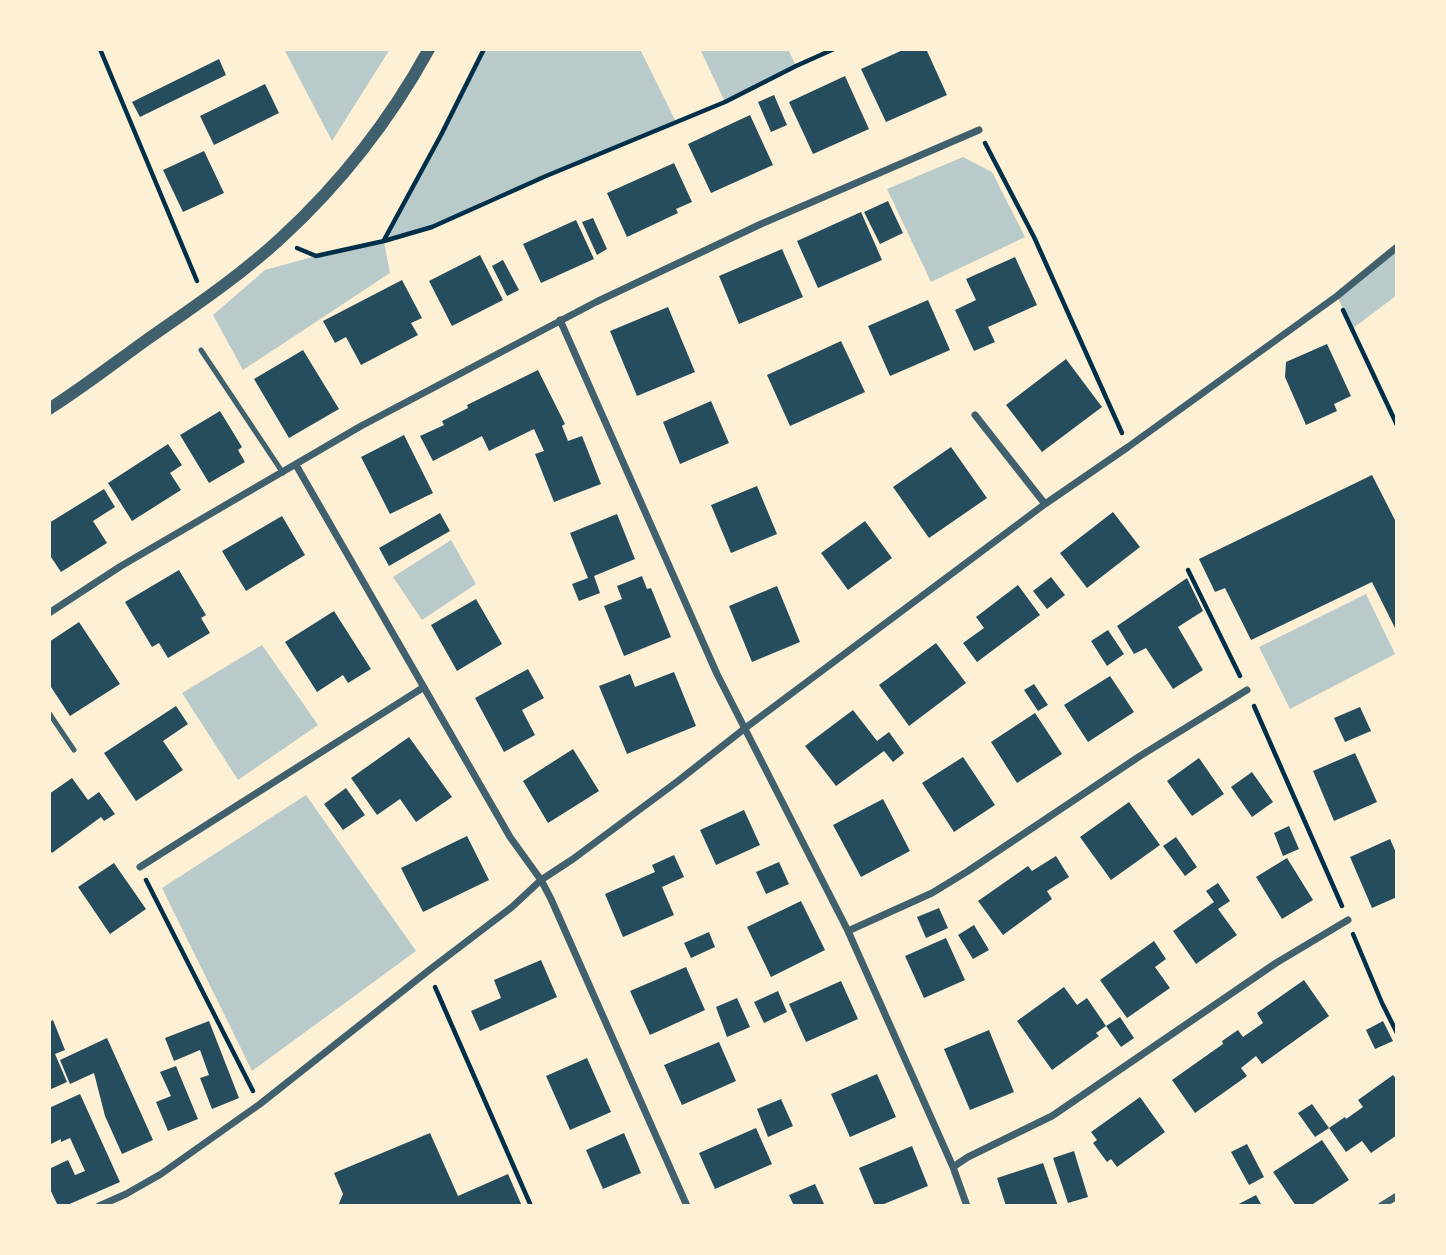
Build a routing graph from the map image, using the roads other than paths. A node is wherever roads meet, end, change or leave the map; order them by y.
1 (429, 49) edge
2 (979, 130) road end
3 (1397, 247) edge
4 (560, 320) junction
5 (201, 350) dead end
6 (49, 409) edge
7 (975, 415) dead end
8 (296, 465) junction
9 (283, 473) junction
10 (1045, 505) junction
11 (49, 613) edge
12 (424, 687) junction
13 (1247, 690) road end
14 (49, 713) edge
15 (744, 729) junction
16 (74, 750) dead end
17 (140, 867) road end
18 (541, 880) junction
19 (1348, 920) road end
20 (848, 931) junction
21 (953, 1167) junction
22 (1397, 1196) edge
23 (99, 1206) edge
24 (687, 1206) edge
25 (967, 1206) edge
26 (1381, 1206) edge

1 - 6 street
2 - 4 street
3 - 10 street
4 - 8 street
4 - 15 street
5 - 9 lane
7 - 10 street
8 - 9 street
8 - 12 street
9 - 11 street
10 - 15 street
12 - 17 street
12 - 18 street
13 - 20 street
14 - 16 lane
15 - 18 street
15 - 20 street
18 - 23 street
18 - 24 street
19 - 21 street
20 - 21 street
21 - 25 street
22 - 26 street

